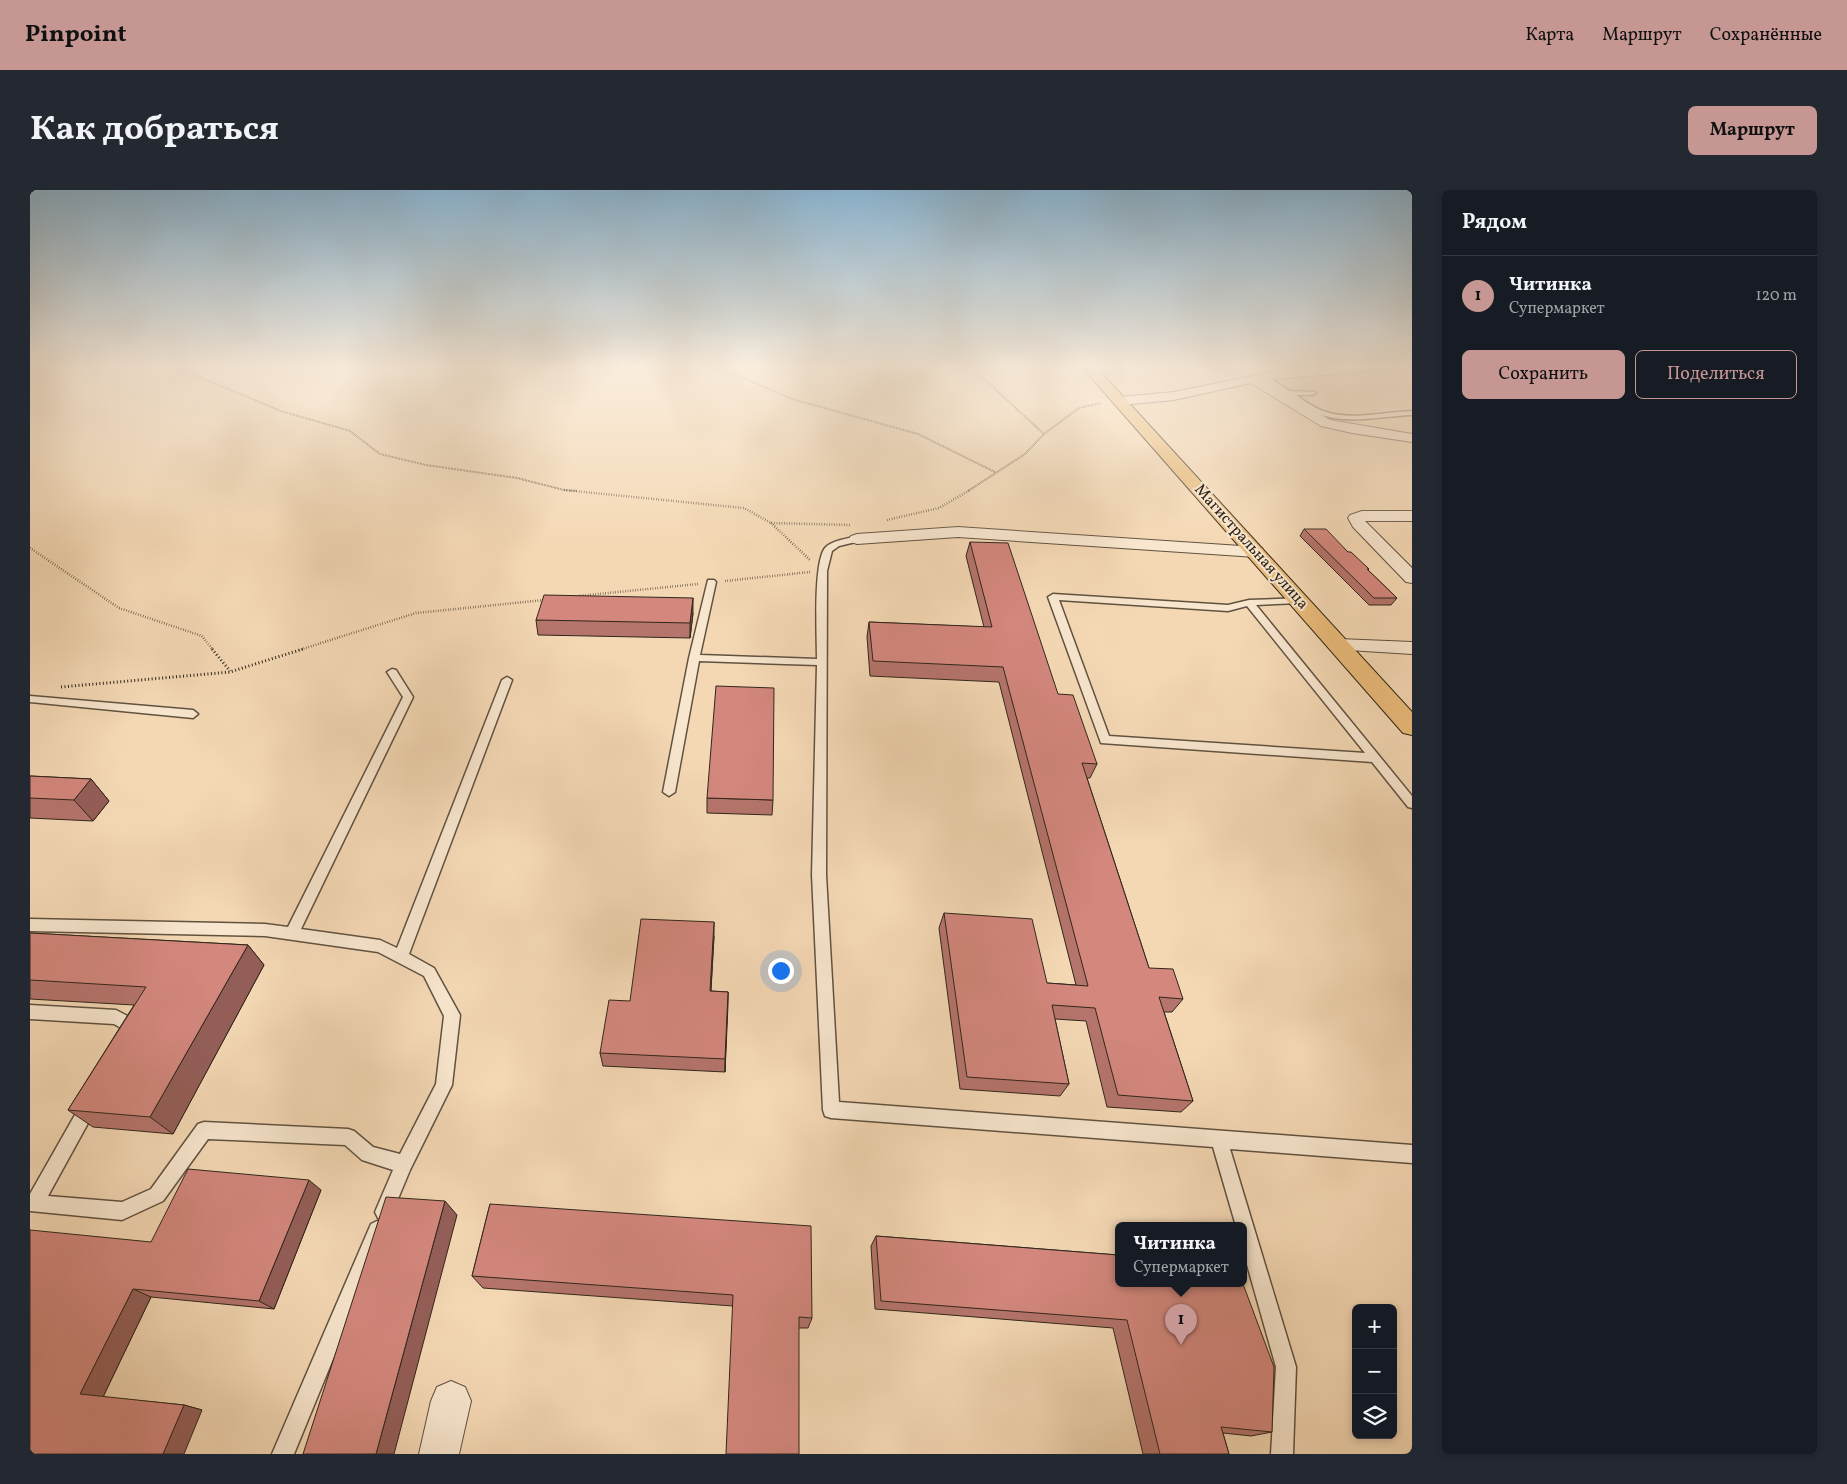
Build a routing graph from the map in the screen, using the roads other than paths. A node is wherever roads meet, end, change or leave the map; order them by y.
1 (1143, 426) edge
2 (1339, 426) edge
3 (1412, 438) edge
4 (1412, 516) edge
5 (858, 532) joint
6 (1256, 552) junction
7 (1412, 578) edge
8 (711, 582) road end
9 (1299, 600) junction
10 (1249, 603) junction
11 (1339, 644) junction
12 (1412, 648) edge
13 (694, 658) junction
14 (821, 662) junction
15 (392, 672) dead end
16 (507, 680) dead end
17 (30, 699) edge
18 (1404, 709) edge
19 (193, 714) dead end
20 (1412, 727) edge
21 (1375, 758) junction
22 (669, 792) dead end
23 (1412, 804) edge
24 (30, 925) edge
25 (292, 933) junction
26 (401, 956) junction
27 (30, 1012) edge
28 (122, 1049) edge
29 (98, 1092) edge
30 (1219, 1139) junction
31 (1412, 1154) edge
32 (404, 1164) junction
33 (32, 1204) edge
34 (1243, 1222) edge
35 (1247, 1234) edge
36 (451, 1400) dead end
37 (283, 1454) edge
38 (439, 1454) edge
39 (1282, 1454) edge

1 - 6 main road, Магистральная улица
2 - 3 street
4 - 7 street
5 - 6 street
5 - 14 lane
6 - 9 main road, Магистральная улица
8 - 13 lane
9 - 10 lane
9 - 11 main road, Магистральная улица
10 - 21 lane
10 - 21 lane
11 - 12 street
11 - 18 main road, Магистральная улица
13 - 14 lane
13 - 22 lane
14 - 30 lane
15 - 25 lane
16 - 26 lane
17 - 19 lane
18 - 20 main road, Магистральная улица
21 - 23 lane
24 - 25 lane
25 - 26 lane
26 - 32 lane
27 - 28 lane
29 - 33 lane
30 - 31 lane
30 - 34 lane
32 - 33 lane
32 - 37 lane
35 - 39 lane
36 - 38 street

